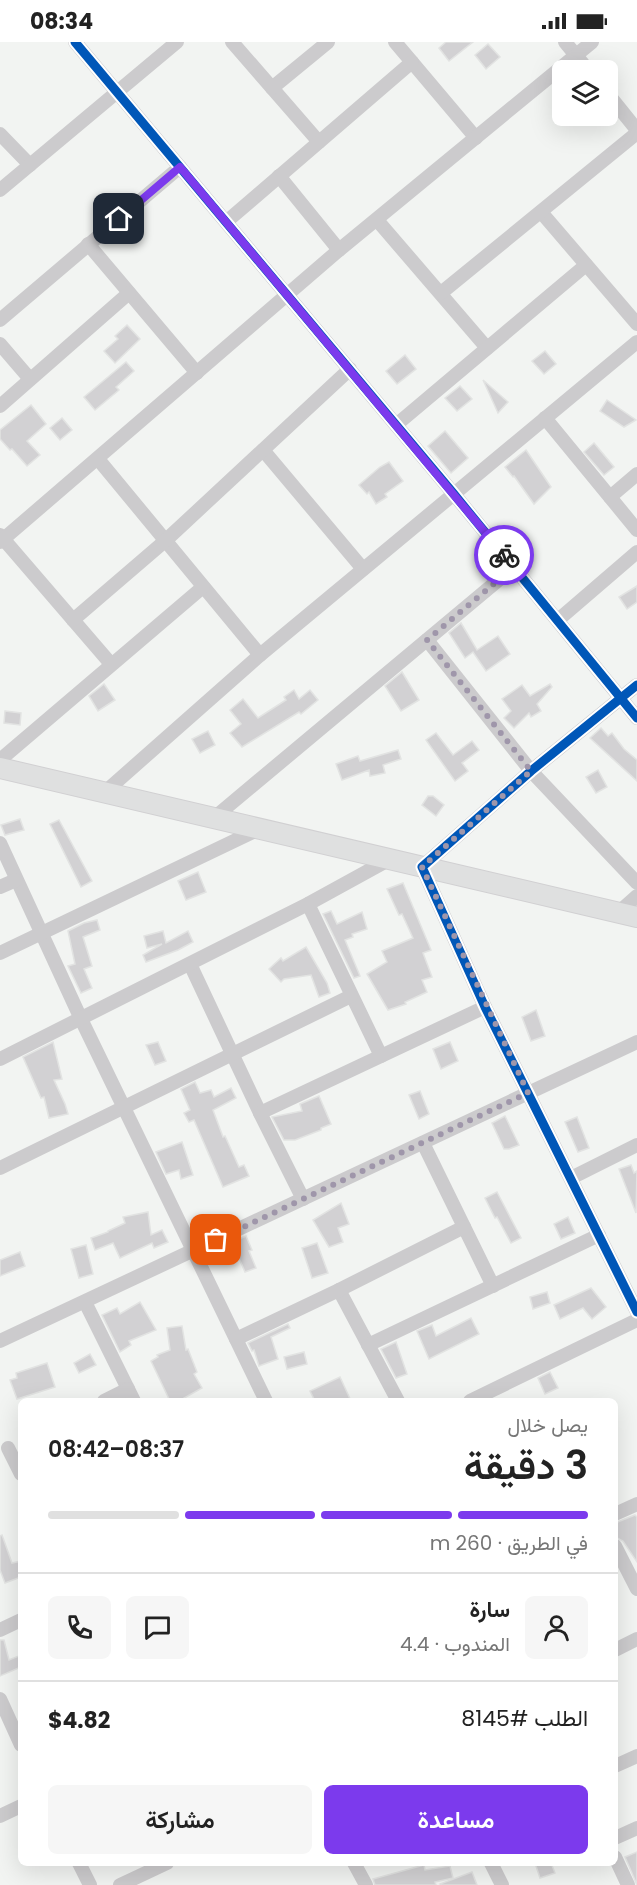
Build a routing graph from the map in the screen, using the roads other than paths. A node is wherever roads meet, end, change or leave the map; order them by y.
1 (75, 42) edge
2 (177, 42) edge
3 (232, 42) edge
4 (328, 42) edge
5 (395, 42) edge
6 (565, 42) edge
7 (592, 42) edge
8 (576, 55) junction
9 (580, 60) edge
10 (412, 62) junction
11 (272, 88) junction
12 (117, 92) junction
13 (618, 107) edge
14 (637, 131) edge
15 (0, 134) edge
16 (476, 138) junction
17 (319, 142) junction
18 (30, 165) junction
19 (180, 167) junction
20 (279, 176) junction
21 (0, 190) edge
22 (541, 212) junction
23 (377, 220) junction
24 (226, 222) junction
25 (88, 244) junction
26 (339, 250) junction
27 (586, 266) junction
28 (129, 293) junction
29 (441, 293) junction
30 (287, 295) junction
31 (0, 320) edge
32 (637, 324) edge
33 (637, 342) edge
34 (0, 344) edge
35 (487, 348) junction
36 (350, 369) junction
37 (197, 373) junction
38 (30, 379) junction
39 (0, 406) edge
40 (544, 418) junction
41 (396, 425) junction
42 (263, 450) junction
43 (98, 459) junction
44 (637, 474) edge
45 (453, 493) junction
46 (610, 497) junction
47 (637, 530) edge
48 (1, 539) edge
49 (165, 541) junction
50 (637, 552) edge
51 (514, 567) junction
52 (363, 569) junction
53 (203, 587) junction
54 (73, 620) junction
55 (558, 620) junction
56 (427, 640) junction
57 (260, 655) junction
58 (111, 664) junction
59 (637, 685) edge
60 (621, 699) junction
61 (637, 718) edge
62 (0, 760) edge
63 (0, 768) edge
64 (531, 771) junction
65 (105, 792) junction
66 (214, 817) junction
67 (262, 828) junction
68 (0, 843) edge
69 (390, 859) junction
70 (422, 867) junction
71 (16, 880) junction
72 (637, 883) edge
73 (0, 887) edge
74 (637, 896) edge
75 (308, 904) junction
76 (628, 914) edge
77 (41, 934) junction
78 (0, 953) edge
79 (190, 964) junction
80 (351, 996) junction
81 (486, 1007) junction
82 (81, 1019) junction
83 (637, 1042) edge
84 (232, 1053) junction
85 (381, 1056) junction
86 (0, 1059) edge
87 (528, 1093) junction
88 (124, 1107) junction
89 (260, 1113) junction
90 (423, 1143) junction
91 (637, 1145) edge
92 (0, 1168) edge
93 (571, 1178) junction
94 (303, 1199) junction
95 (464, 1227) junction
96 (599, 1236) junction
97 (195, 1251) junction
98 (494, 1286) junction
99 (339, 1290) junction
100 (85, 1302) junction
101 (637, 1312) edge
102 (637, 1320) edge
103 (236, 1339) junction
104 (0, 1341) edge
105 (368, 1345) junction
106 (131, 1395) edge
107 (262, 1398) edge
108 (396, 1398) edge
109 (476, 1398) edge
110 (10, 1447) edge
111 (18, 1467) edge
112 (637, 1504) edge
113 (618, 1513) edge
114 (618, 1552) edge
115 (637, 1589) edge
116 (18, 1621) edge
117 (0, 1630) edge
118 (637, 1639) edge
119 (618, 1648) edge
120 (0, 1699) edge
121 (18, 1729) edge
122 (637, 1756) edge
123 (618, 1765) edge
124 (18, 1807) edge
125 (0, 1816) edge
126 (637, 1828) edge
127 (618, 1837) edge
128 (618, 1863) edge
129 (80, 1866) edge
130 (161, 1866) edge
131 (356, 1866) edge
132 (492, 1866) edge
133 (90, 1885) edge
134 (120, 1885) edge
135 (366, 1885) edge
136 (502, 1885) edge
137 (628, 1885) edge

1 - 12 street
2 - 12 street
3 - 11 street
4 - 11 street
5 - 10 street
6 - 8 street
7 - 8 street
8 - 9 street
8 - 16 street
10 - 16 street
10 - 17 street
11 - 17 street
12 - 18 street
12 - 19 street
13 - 14 street
14 - 22 street
15 - 18 street
16 - 23 street
17 - 20 street
18 - 21 street
19 - 24 street
19 - 25 street
20 - 24 street
20 - 26 street
22 - 27 street
22 - 29 street
23 - 26 street
23 - 29 street
24 - 30 street
25 - 28 street
25 - 31 street
26 - 30 street
27 - 32 street
27 - 35 street
28 - 37 street
28 - 38 street
29 - 35 street
30 - 36 street
30 - 37 street
33 - 40 street
34 - 38 street
35 - 41 street
36 - 41 street
36 - 42 street
37 - 43 street
38 - 39 street
40 - 45 street
40 - 46 street
41 - 45 street
42 - 49 street
42 - 52 street
43 - 48 street
43 - 49 street
44 - 46 street
45 - 51 street
45 - 52 street
46 - 47 street
48 - 54 street
49 - 53 street
49 - 54 street
50 - 55 street
51 - 55 street
51 - 56 street
52 - 57 street
53 - 57 street
53 - 58 street
54 - 58 street
55 - 60 street
56 - 64 street
56 - 66 street
57 - 65 street
58 - 62 street
59 - 60 street
60 - 61 street
60 - 64 street
63 - 65 street
64 - 70 street
64 - 72 street
65 - 66 street
66 - 67 street
67 - 69 street
67 - 77 street
68 - 71 street
69 - 70 street
69 - 75 street
70 - 76 street
70 - 81 street
71 - 73 street
71 - 77 street
74 - 76 street
75 - 79 street
75 - 80 street
77 - 78 street
77 - 82 street
79 - 82 street
79 - 84 street
80 - 84 street
80 - 85 street
81 - 85 street
81 - 87 street
82 - 86 street
82 - 88 street
83 - 87 street
84 - 88 street
84 - 89 street
85 - 89 street
87 - 90 street
87 - 93 street
88 - 92 street
88 - 97 street
89 - 94 street
90 - 94 street
90 - 95 street
91 - 93 street
93 - 96 street
94 - 97 street
95 - 98 street
95 - 99 street
96 - 98 street
96 - 101 street
97 - 100 street
97 - 103 street
98 - 105 street
99 - 103 street
99 - 105 street
100 - 104 street
100 - 106 street
102 - 109 street
103 - 107 street
105 - 108 street
110 - 111 street
112 - 113 street
114 - 115 street
116 - 117 street
118 - 119 street
120 - 121 street
122 - 123 street
124 - 125 street
126 - 127 street
128 - 137 street
129 - 133 street
130 - 134 street
131 - 135 street
132 - 136 street

